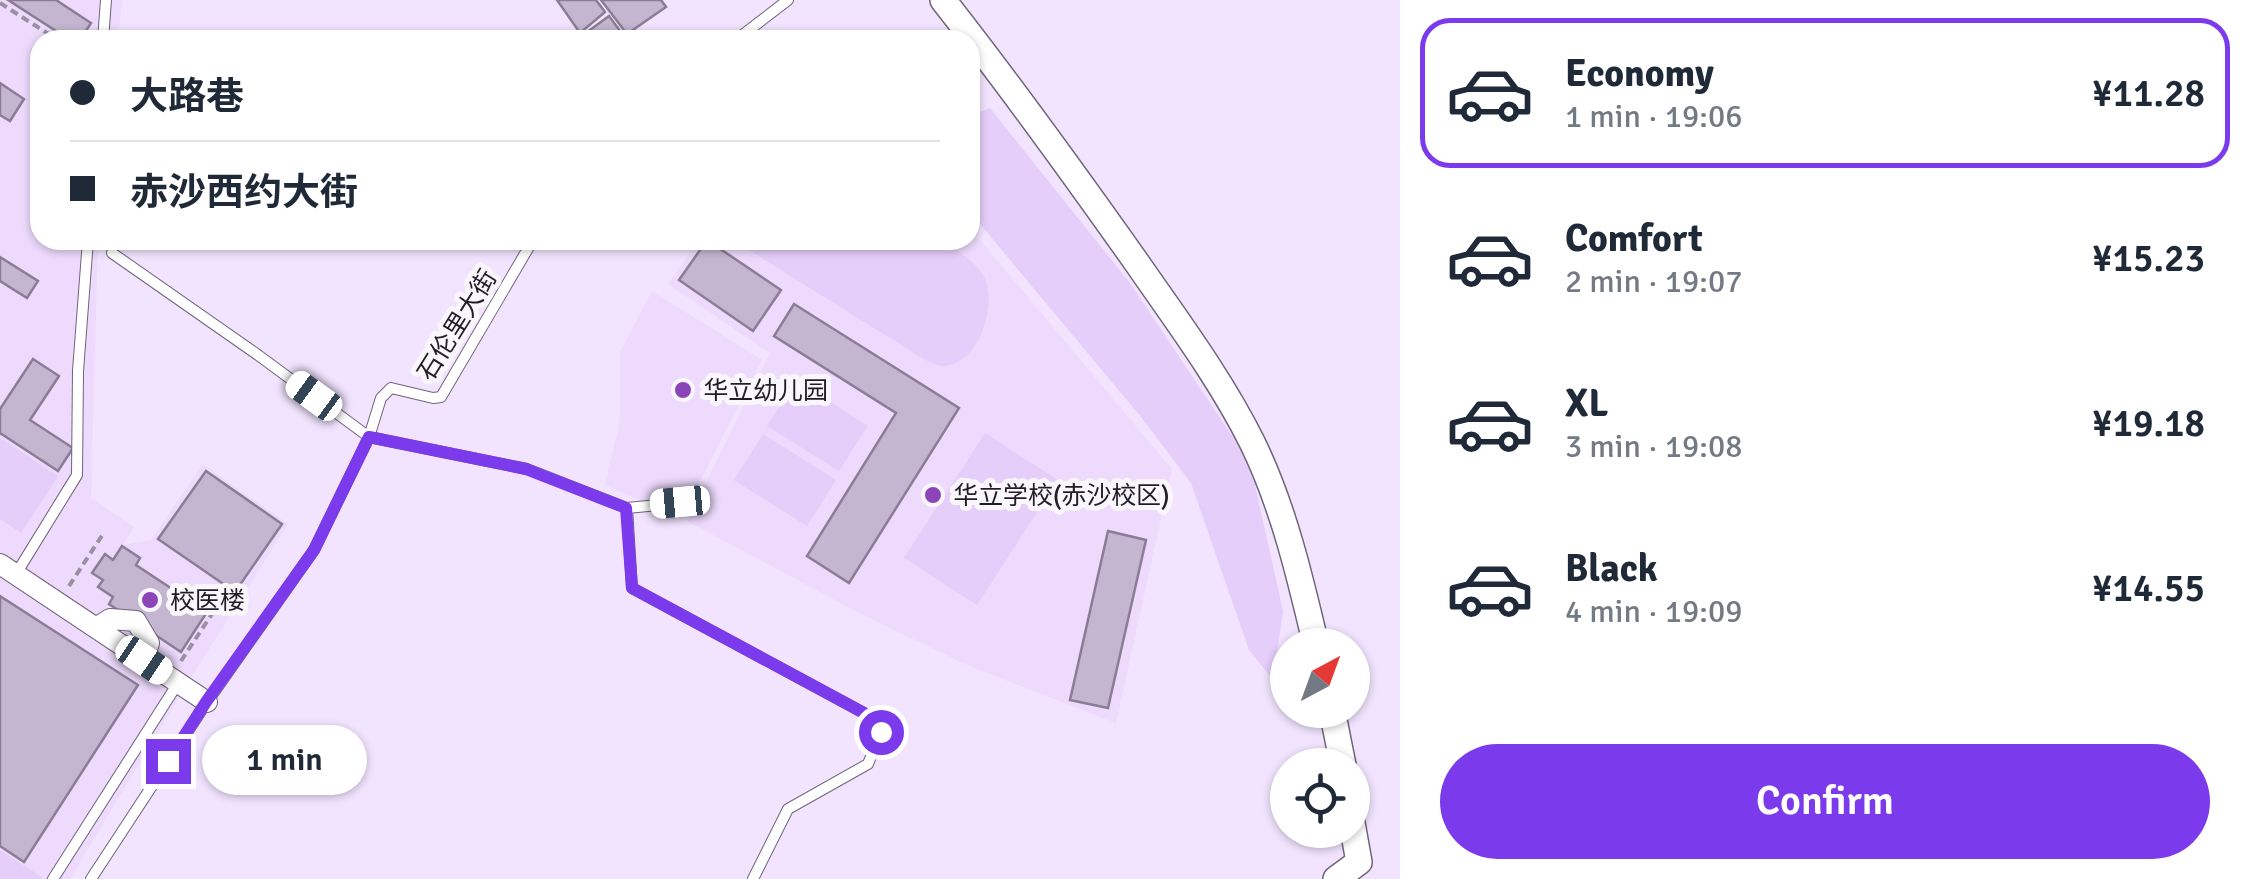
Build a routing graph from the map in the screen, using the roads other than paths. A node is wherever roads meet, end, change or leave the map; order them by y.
1 (106, 0) edge
2 (788, 0) edge
3 (943, 0) edge
4 (104, 30) edge
5 (749, 30) edge
6 (966, 30) edge
7 (980, 49) edge
8 (87, 250) edge
9 (526, 250) edge
10 (112, 253) dead end
11 (369, 437) junction
12 (680, 502) dead end
13 (626, 508) junction
14 (8, 569) edge
15 (1312, 628) edge
16 (174, 680) junction
17 (206, 702) junction
18 (1356, 848) edge
19 (53, 879) edge
20 (91, 879) edge
21 (753, 879) edge
22 (1336, 879) edge

1 - 4 lane
2 - 5 lane
3 - 6 street
7 - 15 street
8 - 14 lane
9 - 11 lane, 石伦里大街
10 - 11 lane
11 - 13 lane
11 - 17 lane
12 - 13 lane
13 - 21 lane
14 - 16 street
16 - 17 street
16 - 19 lane
17 - 20 lane
18 - 22 street

